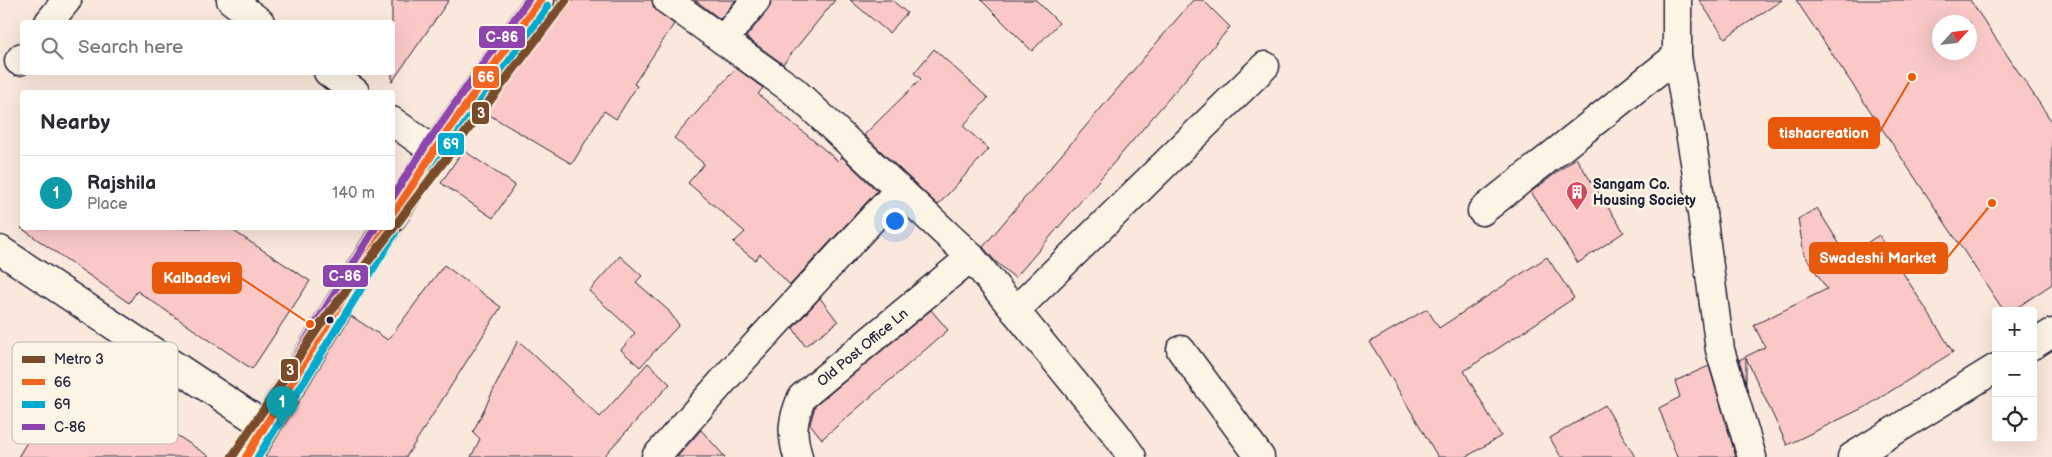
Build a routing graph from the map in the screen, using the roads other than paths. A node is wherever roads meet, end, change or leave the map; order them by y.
1 (67, 0) edge
2 (231, 0) edge
3 (540, 0) edge
4 (667, 0) edge
5 (756, 0) edge
6 (1677, 0) edge
7 (51, 20) edge
8 (257, 20) edge
9 (723, 40) junction
10 (1677, 56) junction
11 (1265, 66) dead end
12 (332, 75) edge
13 (352, 90) edge
14 (395, 122) edge
15 (434, 151) junction
16 (899, 190) junction
17 (1482, 211) dead end
18 (395, 213) edge
19 (385, 230) edge
20 (0, 250) edge
21 (971, 258) junction
22 (1015, 311) junction
23 (2052, 333) edge
24 (139, 342) edge
25 (2037, 342) edge
26 (1181, 350) dead end
27 (178, 368) edge
28 (1992, 370) edge
29 (264, 425) junction
30 (246, 457) edge
31 (656, 457) edge
32 (798, 457) edge
33 (1132, 457) edge
34 (1260, 457) edge
35 (1752, 457) edge
36 (1852, 457) edge

1 - 7 street
2 - 8 street
3 - 15 street
4 - 9 street
5 - 9 street
6 - 10 street
9 - 16 street
10 - 17 street
10 - 35 street
11 - 22 street
12 - 13 street
14 - 15 street
15 - 18 street
16 - 21 street
16 - 31 street
19 - 29 street
20 - 24 street
21 - 22 street
21 - 32 street, Old Post Office Ln
22 - 33 street
23 - 25 street
26 - 34 street
27 - 29 street
28 - 36 street
29 - 30 street

